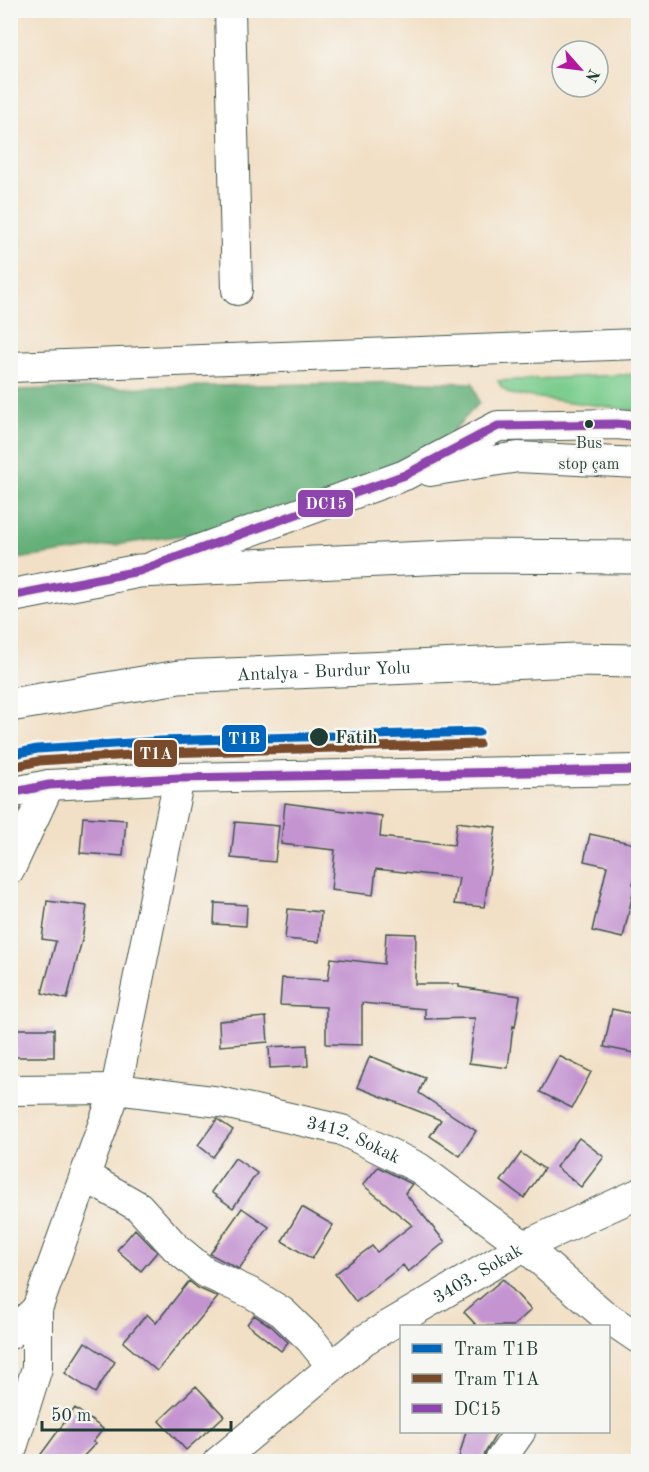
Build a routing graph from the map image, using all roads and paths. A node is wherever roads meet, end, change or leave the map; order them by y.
1 (230, 10) edge
2 (237, 290) dead end
3 (639, 344) edge
4 (10, 367) edge
5 (639, 426) edge
6 (639, 463) edge
7 (405, 475) junction
8 (639, 556) edge
9 (140, 571) junction
10 (10, 596) edge
11 (639, 661) edge
12 (10, 705) edge
13 (639, 770) edge
14 (178, 778) junction
15 (49, 785) junction
16 (10, 794) edge
17 (10, 869) edge
18 (116, 1089) junction
19 (10, 1090) edge
20 (85, 1176) junction
21 (639, 1194) edge
22 (524, 1246) junction
23 (37, 1309) junction
24 (600, 1321) edge
25 (610, 1325) edge
26 (10, 1334) edge
27 (639, 1338) edge
28 (332, 1366) junction
29 (519, 1433) edge
30 (10, 1454) edge
31 (218, 1461) edge
32 (499, 1461) edge

1 - 2 street
3 - 4 street
5 - 7 street
6 - 7 street
7 - 9 street
8 - 9 highway
9 - 10 highway
11 - 12 highway, Antalya - Burdur Yolu
13 - 14 street
14 - 15 street
14 - 18 street
15 - 16 street
15 - 17 street
18 - 19 street, 3412. Sokak
18 - 20 street
18 - 22 street, 3412. Sokak
20 - 23 street
20 - 28 street
21 - 22 street, 3403. Sokak
22 - 24 street, 3412. Sokak
22 - 28 street, 3403. Sokak
23 - 26 street
23 - 30 street
25 - 27 street, 3412. Sokak
28 - 31 street, 3403. Sokak
29 - 32 street

